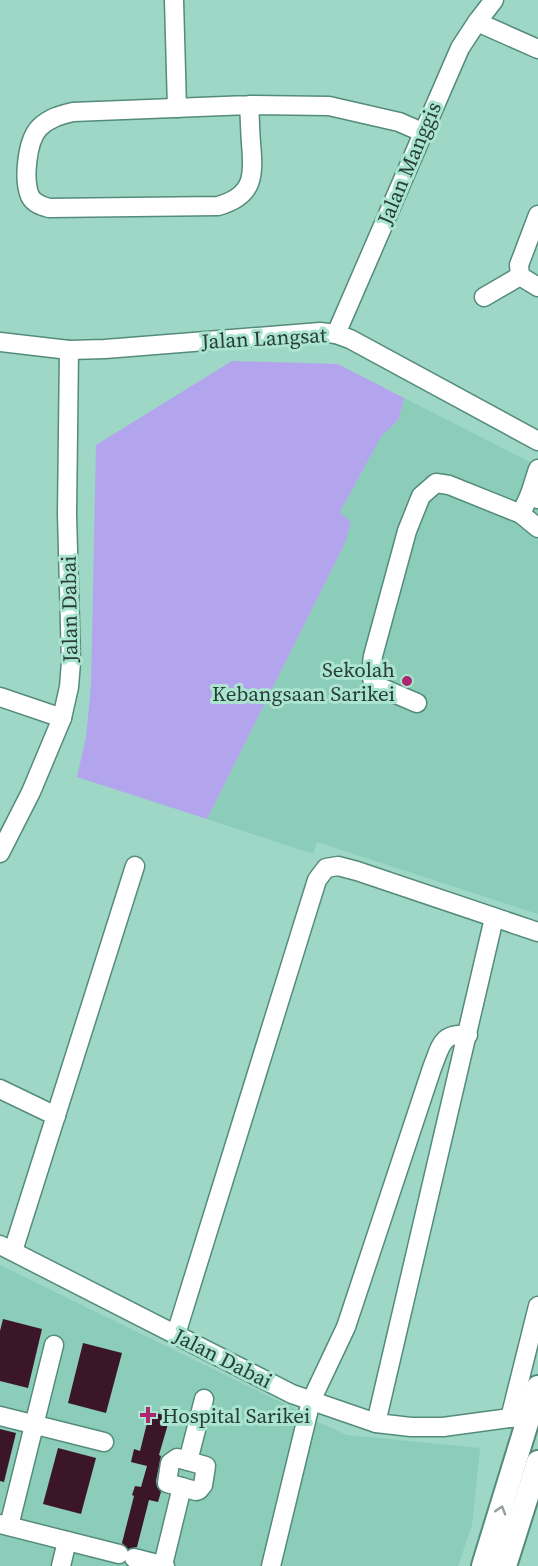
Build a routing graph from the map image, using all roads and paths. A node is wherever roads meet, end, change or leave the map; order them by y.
1 (174, 0) edge
2 (494, 0) edge
3 (477, 22) junction
4 (538, 49) edge
5 (249, 105) junction
6 (177, 108) junction
7 (423, 132) junction
8 (538, 215) edge
9 (520, 276) junction
10 (538, 287) edge
11 (484, 297) dead end
12 (336, 334) junction
13 (0, 342) edge
14 (69, 350) junction
15 (538, 441) edge
16 (538, 469) edge
17 (534, 497) edge
18 (521, 514) junction
19 (538, 528) edge
20 (0, 697) edge
21 (417, 703) dead end
22 (62, 718) junction
23 (2, 846) edge
24 (135, 866) dead end
25 (494, 918) junction
26 (538, 932) edge
27 (468, 1035) junction
28 (0, 1089) edge
29 (56, 1116) junction
30 (7, 1248) edge
31 (538, 1306) edge
32 (176, 1334) junction
33 (54, 1345) dead end
34 (538, 1387) edge
35 (204, 1399) dead end
36 (311, 1401) junction
37 (0, 1416) edge
38 (520, 1417) junction
39 (376, 1423) junction
40 (34, 1425) junction
41 (104, 1442) dead end
42 (538, 1462) edge
43 (4, 1525) edge
44 (67, 1541) junction
45 (60, 1566) edge
46 (164, 1566) edge
47 (271, 1566) edge
48 (483, 1566) edge
49 (505, 1566) edge

1 - 6 street
2 - 3 street, Jalan Manggis
3 - 4 street
3 - 7 street, Jalan Manggis
5 - 6 street
5 - 6 street
5 - 7 street
7 - 12 street, Jalan Manggis
8 - 9 street
9 - 10 street
9 - 11 street
12 - 14 street, Jalan Langsat
12 - 15 street, Jalan Langsat
13 - 14 street, Jalan Langsat
14 - 22 street, Jalan Dabai
16 - 17 street
17 - 18 street
18 - 19 street
18 - 21 street
20 - 22 street
22 - 23 street, Jalan Dabai
24 - 29 street
25 - 26 street
25 - 27 street
25 - 32 street
27 - 36 street
27 - 39 street
28 - 29 street
29 - 30 street
30 - 32 street, Jalan Dabai
31 - 38 street
32 - 36 street, Jalan Dabai
33 - 40 street
34 - 38 main road
35 - 46 street
36 - 39 street, Jalan Dabai
36 - 47 street
37 - 40 street
38 - 39 street, Jalan Dabai
48 -> 38 main road
40 - 41 street
40 - 43 street
42 - 49 main road
43 - 44 street
44 - 45 street
44 - 46 street

